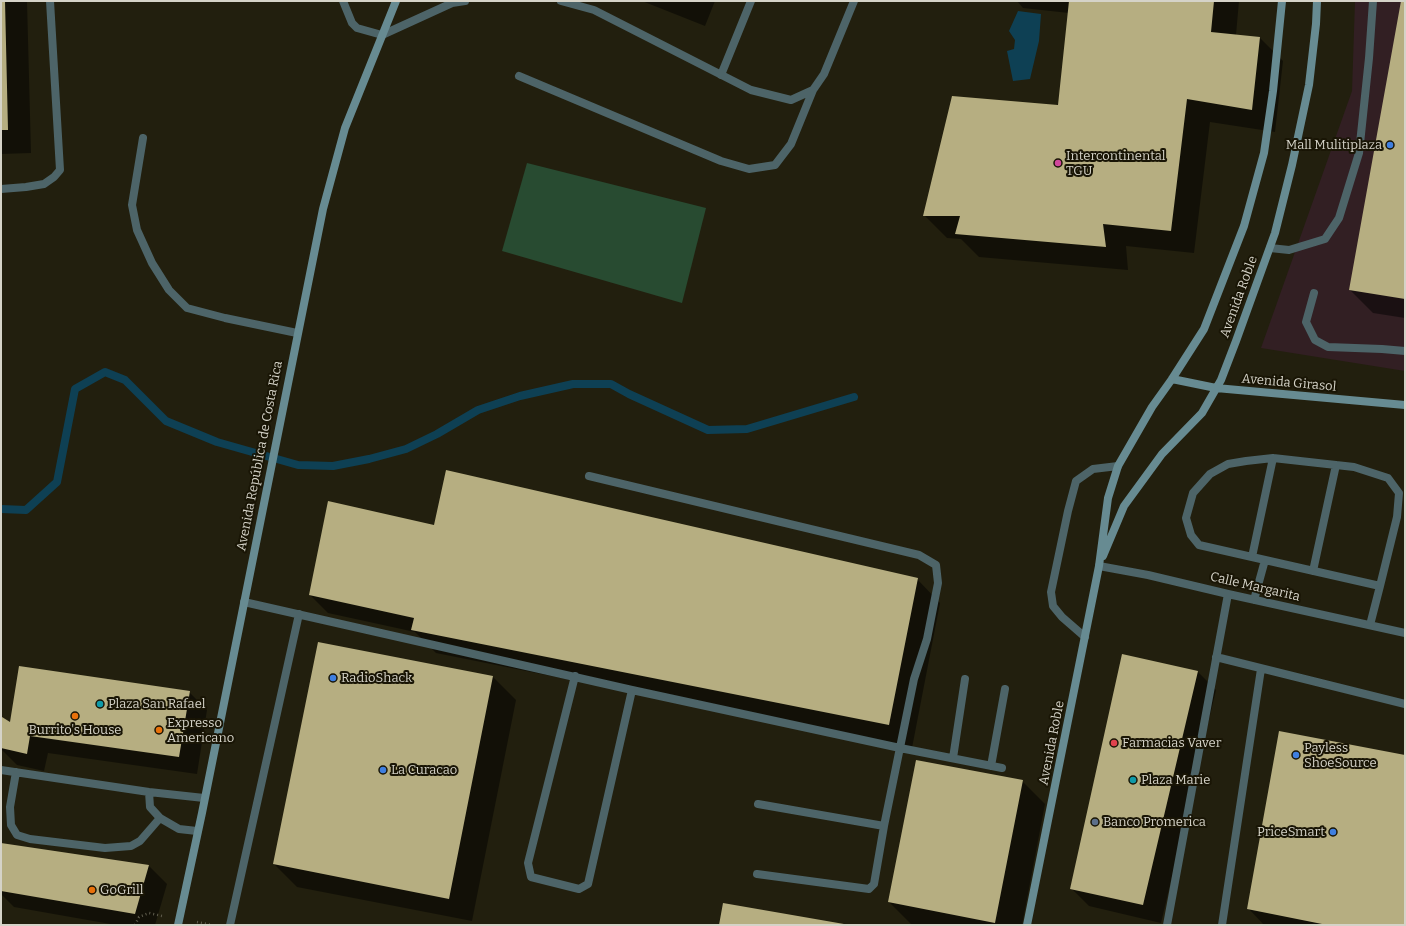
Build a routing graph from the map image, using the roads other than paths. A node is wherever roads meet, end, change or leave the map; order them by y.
1 (50, 1) edge
2 (343, 1) edge
3 (396, 1) edge
4 (465, 1) edge
5 (561, 1) edge
6 (750, 1) edge
7 (854, 1) edge
8 (1282, 1) edge
9 (1317, 1) edge
10 (1373, 1) edge
11 (382, 35) junction
12 (721, 75) junction
13 (518, 76) dead end
14 (813, 90) junction
15 (143, 138) dead end
16 (1, 188) edge
17 (1270, 248) junction
18 (1314, 293) dead end
19 (297, 333) junction
20 (1405, 352) edge
21 (1172, 379) junction
22 (1216, 388) junction
23 (1405, 405) edge
24 (1273, 458) junction
25 (1336, 465) junction
26 (1118, 466) junction
27 (589, 476) dead end
28 (1252, 557) junction
29 (1265, 560) junction
30 (1099, 566) junction
31 (1313, 571) junction
32 (1380, 586) junction
33 (1228, 594) junction
34 (1254, 600) junction
35 (244, 602) junction
36 (299, 614) junction
37 (1370, 625) junction
38 (1405, 633) edge
39 (1085, 637) junction
40 (1216, 657) junction
41 (1261, 669) junction
42 (575, 676) junction
43 (965, 679) dead end
44 (1005, 689) dead end
45 (632, 690) junction
46 (1405, 704) edge
47 (900, 748) junction
48 (953, 758) junction
49 (991, 766) junction
50 (1002, 768) dead end
51 (1, 770) edge
52 (16, 772) junction
53 (149, 792) junction
54 (204, 798) junction
55 (758, 804) dead end
56 (160, 818) junction
57 (884, 826) junction
58 (197, 831) junction
59 (757, 874) dead end
60 (178, 925) edge
61 (230, 925) edge
62 (1027, 925) edge
63 (1166, 925) edge
64 (1222, 925) edge

1 - 16 lane
2 - 11 lane
3 - 11 main road, Avenida República de Costa Rica
4 - 11 lane
5 - 12 lane
6 - 12 lane
7 - 14 lane
8 - 21 main road, Avenida Roble
9 - 17 main road, Avenida Roble
10 - 17 lane
11 - 19 main road, Avenida República de Costa Rica
12 - 14 lane
13 - 14 lane
15 - 19 lane
17 - 22 main road, Avenida Roble
18 - 20 lane
19 - 35 main road, Avenida República de Costa Rica
21 - 22 main road, Avenida Girasol
21 - 26 main road, Avenida Roble
22 - 23 main road, Avenida Girasol
22 - 30 main road, Avenida Roble
24 - 25 lane
24 - 28 lane
24 - 28 lane
25 - 31 lane
25 - 32 lane
26 - 30 main road, Avenida Roble
26 - 39 lane
27 - 47 lane
28 - 29 lane
29 - 31 lane
29 - 34 lane
30 - 33 lane, Calle Margarita
30 - 39 main road, Avenida Roble
31 - 32 lane
32 - 37 lane
33 - 34 lane, Calle Margarita
33 - 40 lane
34 - 37 lane, Calle Margarita
35 - 36 lane
35 - 54 main road, Avenida República de Costa Rica
36 - 42 lane
36 - 61 lane
37 - 38 lane, Calle Margarita
39 - 62 main road, Avenida Roble
40 - 41 lane
40 - 63 lane
41 - 46 lane
41 - 64 lane
42 - 45 lane
42 - 45 lane
43 - 48 lane
44 - 49 lane
45 - 47 lane
47 - 48 lane
47 - 57 lane
48 - 49 lane
49 - 50 lane
51 - 52 lane
52 - 53 lane
52 - 56 lane
53 - 54 lane
53 - 56 lane
54 - 58 main road, Avenida República de Costa Rica
55 - 57 lane
56 - 58 lane
57 - 59 lane
58 - 60 main road, Avenida República de Costa Rica

